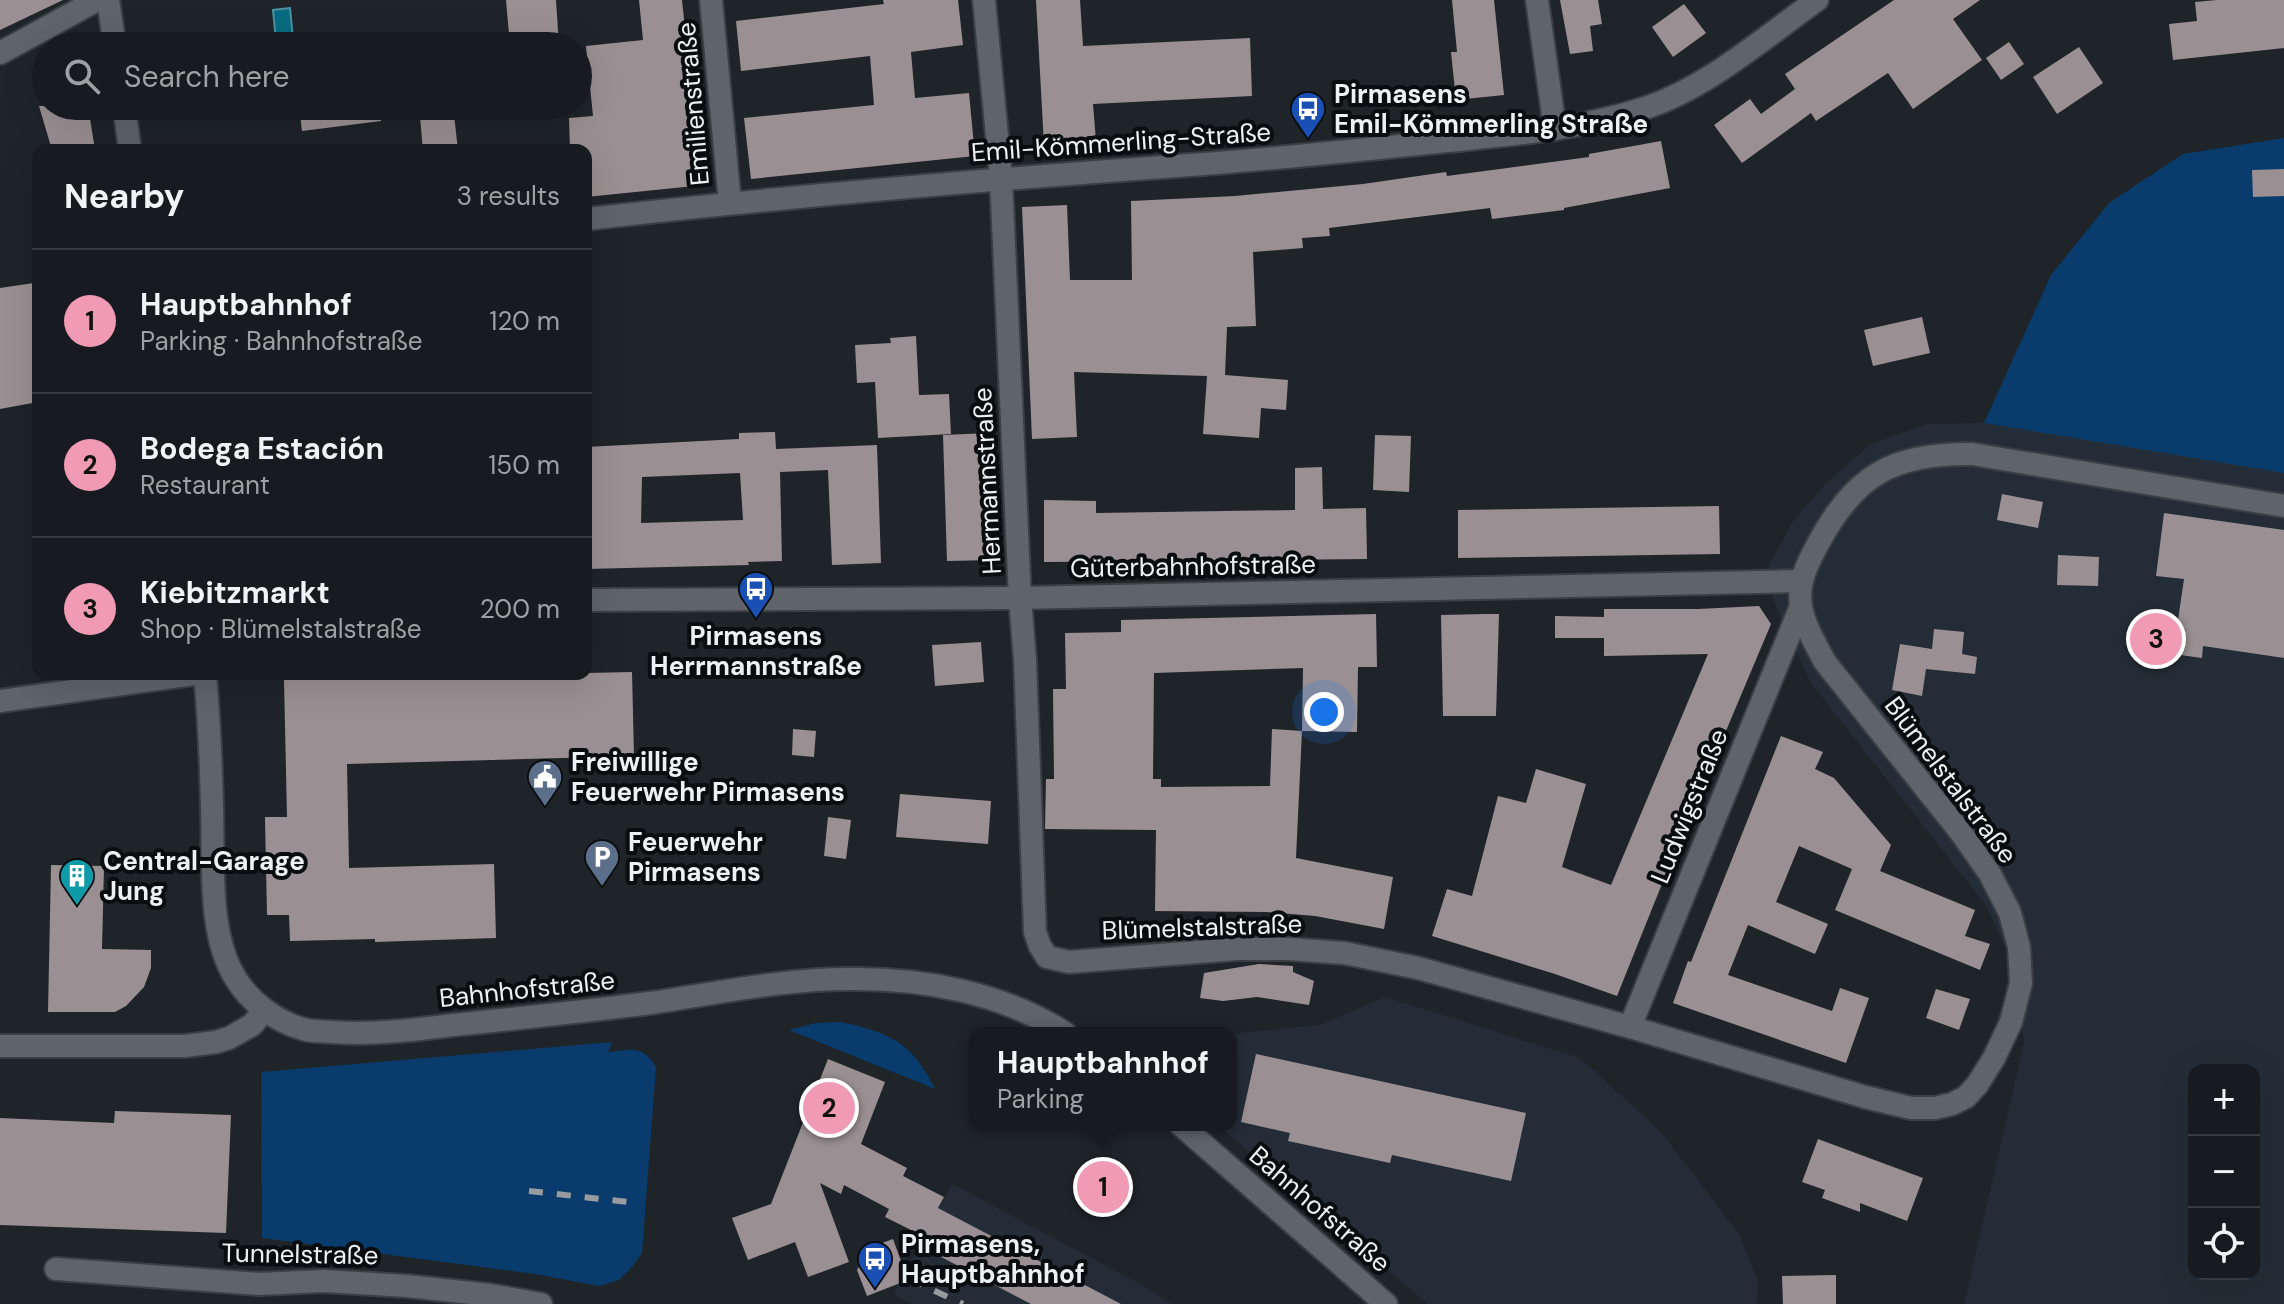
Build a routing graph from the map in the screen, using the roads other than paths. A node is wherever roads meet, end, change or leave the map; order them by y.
1 (97, 0) edge
2 (108, 0) edge
3 (711, 0) edge
4 (984, 0) edge
5 (1537, 0) edge
6 (1817, 0) edge
7 (38, 32) edge
8 (113, 32) edge
9 (32, 36) edge
10 (0, 53) edge
11 (126, 120) edge
12 (1555, 129) junction
13 (129, 144) edge
14 (1001, 178) junction
15 (730, 203) junction
16 (592, 218) edge
17 (2284, 506) edge
18 (1801, 581) junction
19 (1020, 598) junction
20 (592, 600) edge
21 (1801, 606) junction
22 (151, 680) edge
23 (205, 680) edge
24 (0, 701) edge
25 (1047, 957) joint
26 (265, 1010) junction
27 (1055, 1027) edge
28 (1630, 1027) junction
29 (0, 1046) edge
30 (1188, 1131) edge
31 (56, 1269) dead end
32 (258, 1294) edge
33 (541, 1304) edge
34 (1386, 1304) edge

1 - 7 street
2 - 8 street
3 - 15 street, Emilienstraße
4 - 14 street, Hermannstraße
5 - 12 street
6 - 12 street, Emil-Kömmerling-Straße
9 - 10 street
11 - 13 street
12 - 14 street, Emil-Kömmerling-Straße
14 - 15 street, Emil-Kömmerling-Straße
14 - 19 street, Hermannstraße
15 - 16 street, Emil-Kömmerling-Straße
17 - 18 street, Blümelstalstraße
18 - 19 street, Güterbahnhofstraße
18 - 21 street, Blümelstalstraße
19 - 20 street, Güterbahnhofstraße
19 - 25 street, Hermannstraße
21 - 28 street, Ludwigstraße
21 - 28 street, Blümelstalstraße
22 - 24 street
23 - 26 street, Bahnhofstraße
25 - 28 street, Blümelstalstraße
26 - 27 street, Bahnhofstraße
26 - 29 street
30 - 34 street, Bahnhofstraße
31 - 32 street, Tunnelstraße
32 - 33 street, Tunnelstraße

